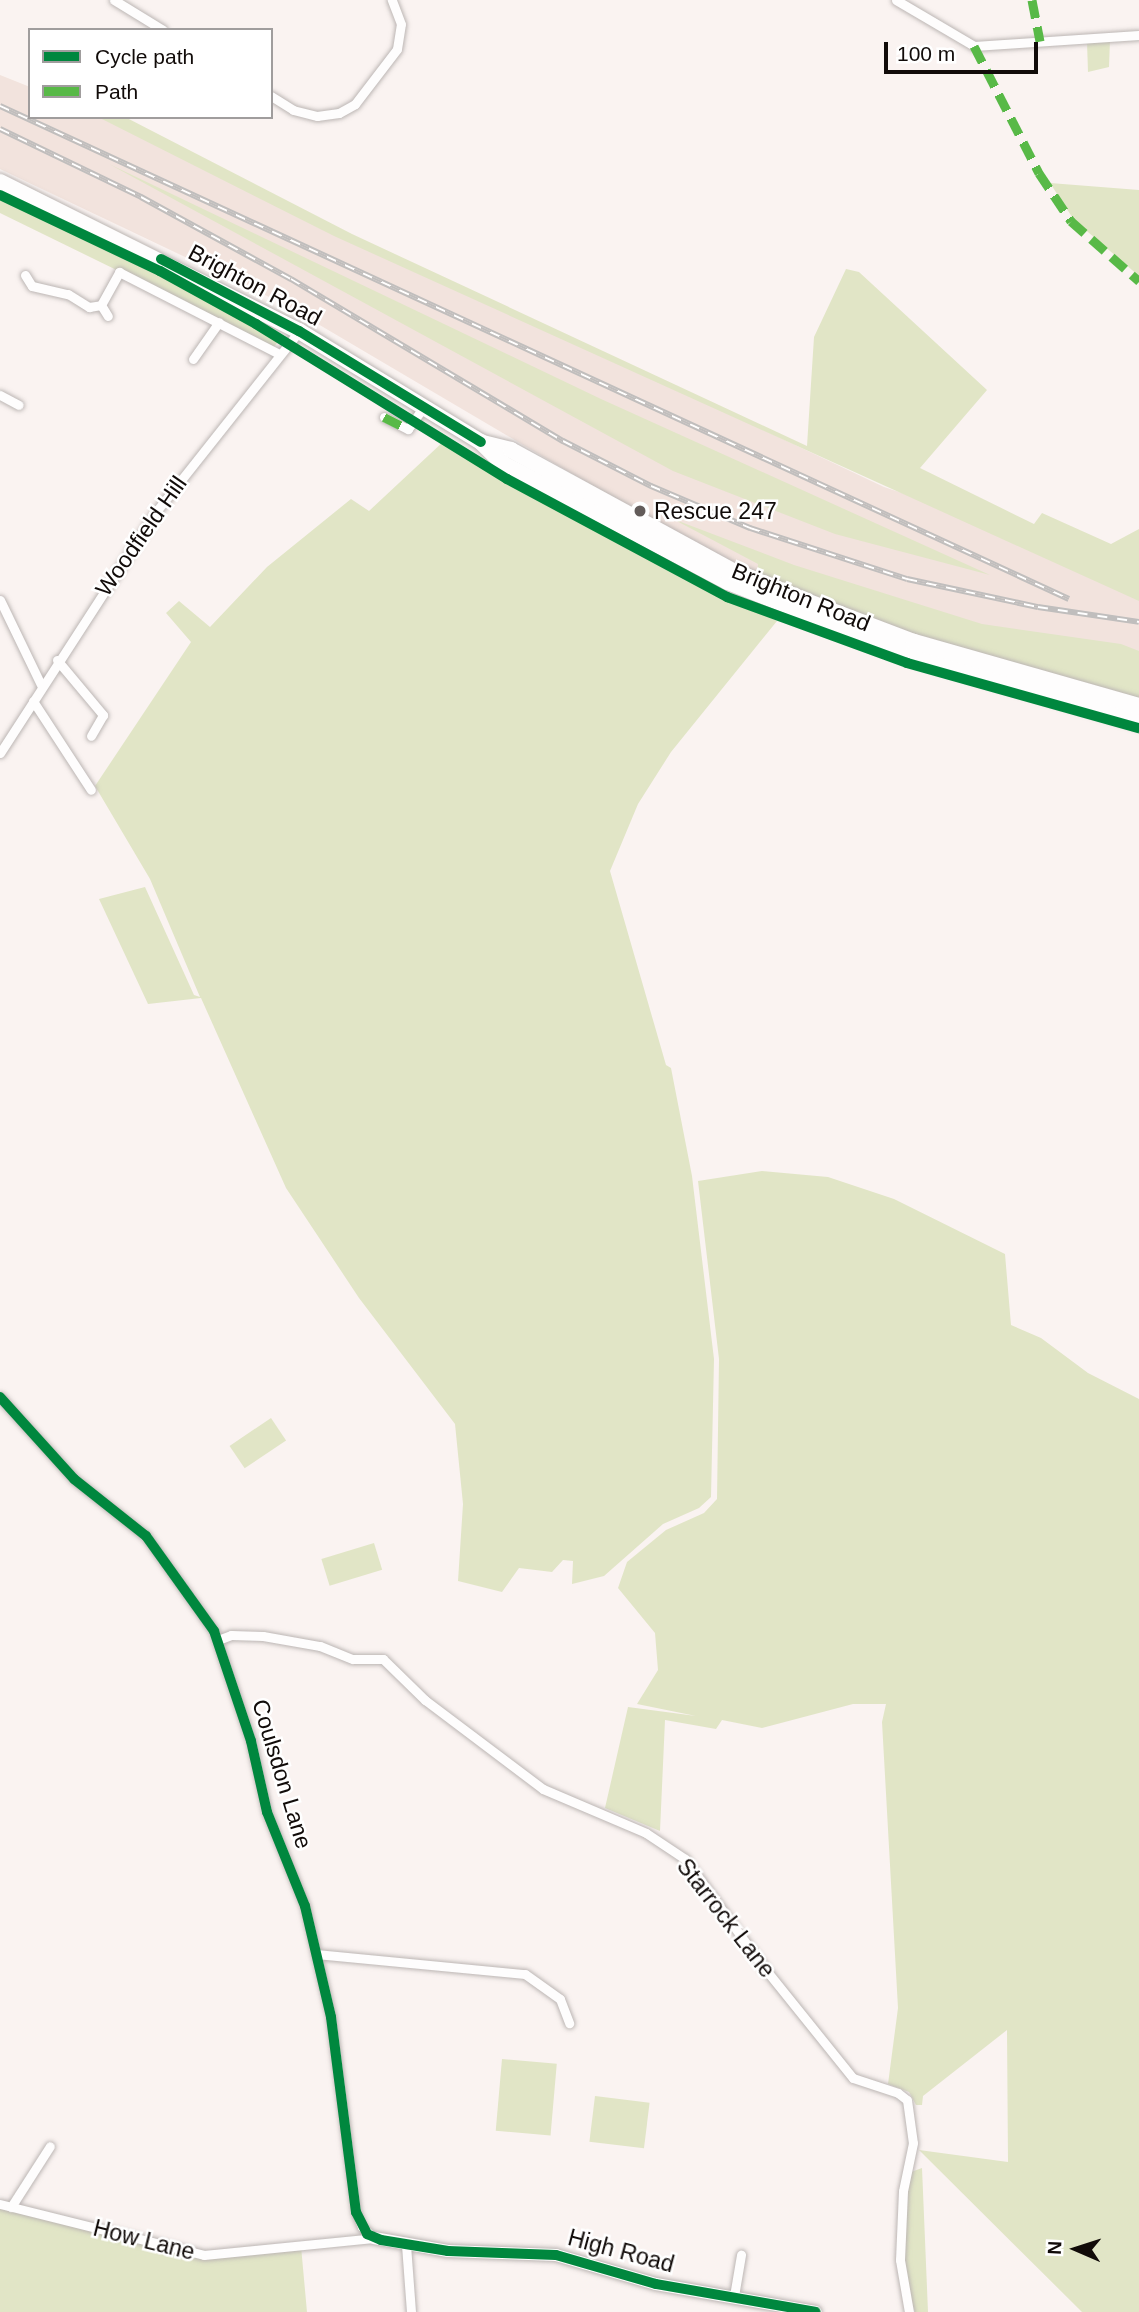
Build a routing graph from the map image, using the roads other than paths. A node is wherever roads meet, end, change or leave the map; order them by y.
1 (114, 0) edge
2 (391, 0) edge
3 (896, 0) edge
4 (160, 28) edge
5 (1139, 35) edge
6 (273, 97) edge
7 (0, 182) edge
8 (24, 275) dead end
9 (101, 305) junction
10 (108, 316) dead end
11 (219, 322) junction
12 (299, 331) junction
13 (279, 354) junction
14 (193, 359) dead end
15 (0, 395) edge
16 (19, 405) dead end
17 (424, 406) junction
18 (384, 416) dead end
19 (481, 442) junction
20 (0, 600) edge
21 (57, 660) junction
22 (41, 685) junction
23 (33, 701) junction
24 (1139, 706) edge
25 (1139, 721) edge
26 (91, 736) dead end
27 (0, 753) edge
28 (91, 790) dead end
29 (0, 1397) edge
30 (218, 1640) junction
31 (316, 1954) junction
32 (569, 2023) dead end
33 (50, 2146) dead end
34 (0, 2204) edge
35 (11, 2207) junction
36 (374, 2238) junction
37 (407, 2245) junction
38 (741, 2255) dead end
39 (734, 2296) junction
40 (411, 2312) edge
41 (816, 2312) edge
42 (909, 2312) edge

1 - 4 street
2 - 6 street
3 - 5 street
7 - 12 highway, Brighton Road
8 - 9 street
9 - 10 street
9 - 11 street
11 - 13 street
11 - 14 street
12 - 13 street, Woodfield Hill
12 - 17 highway, Brighton Road
13 - 21 street, Woodfield Hill
15 - 16 street
17 - 18 street
17 - 19 highway, Brighton Road
19 - 24 highway, Brighton Road
19 - 25 highway, Brighton Road
20 - 22 street
21 - 22 street, Woodfield Hill
21 - 26 street
22 - 23 street, Woodfield Hill
23 - 27 street, Woodfield Hill
23 - 28 street
29 - 30 street, Coulsdon Lane
30 - 31 street, Coulsdon Lane
30 - 42 street, Starrock Lane
31 - 32 street
31 - 36 street, Coulsdon Lane
33 - 35 street
34 - 35 street, How Lane
35 - 36 street, How Lane
36 - 37 street, High Road
37 - 39 street, High Road
37 - 40 street
38 - 39 street
39 - 41 street, High Road

